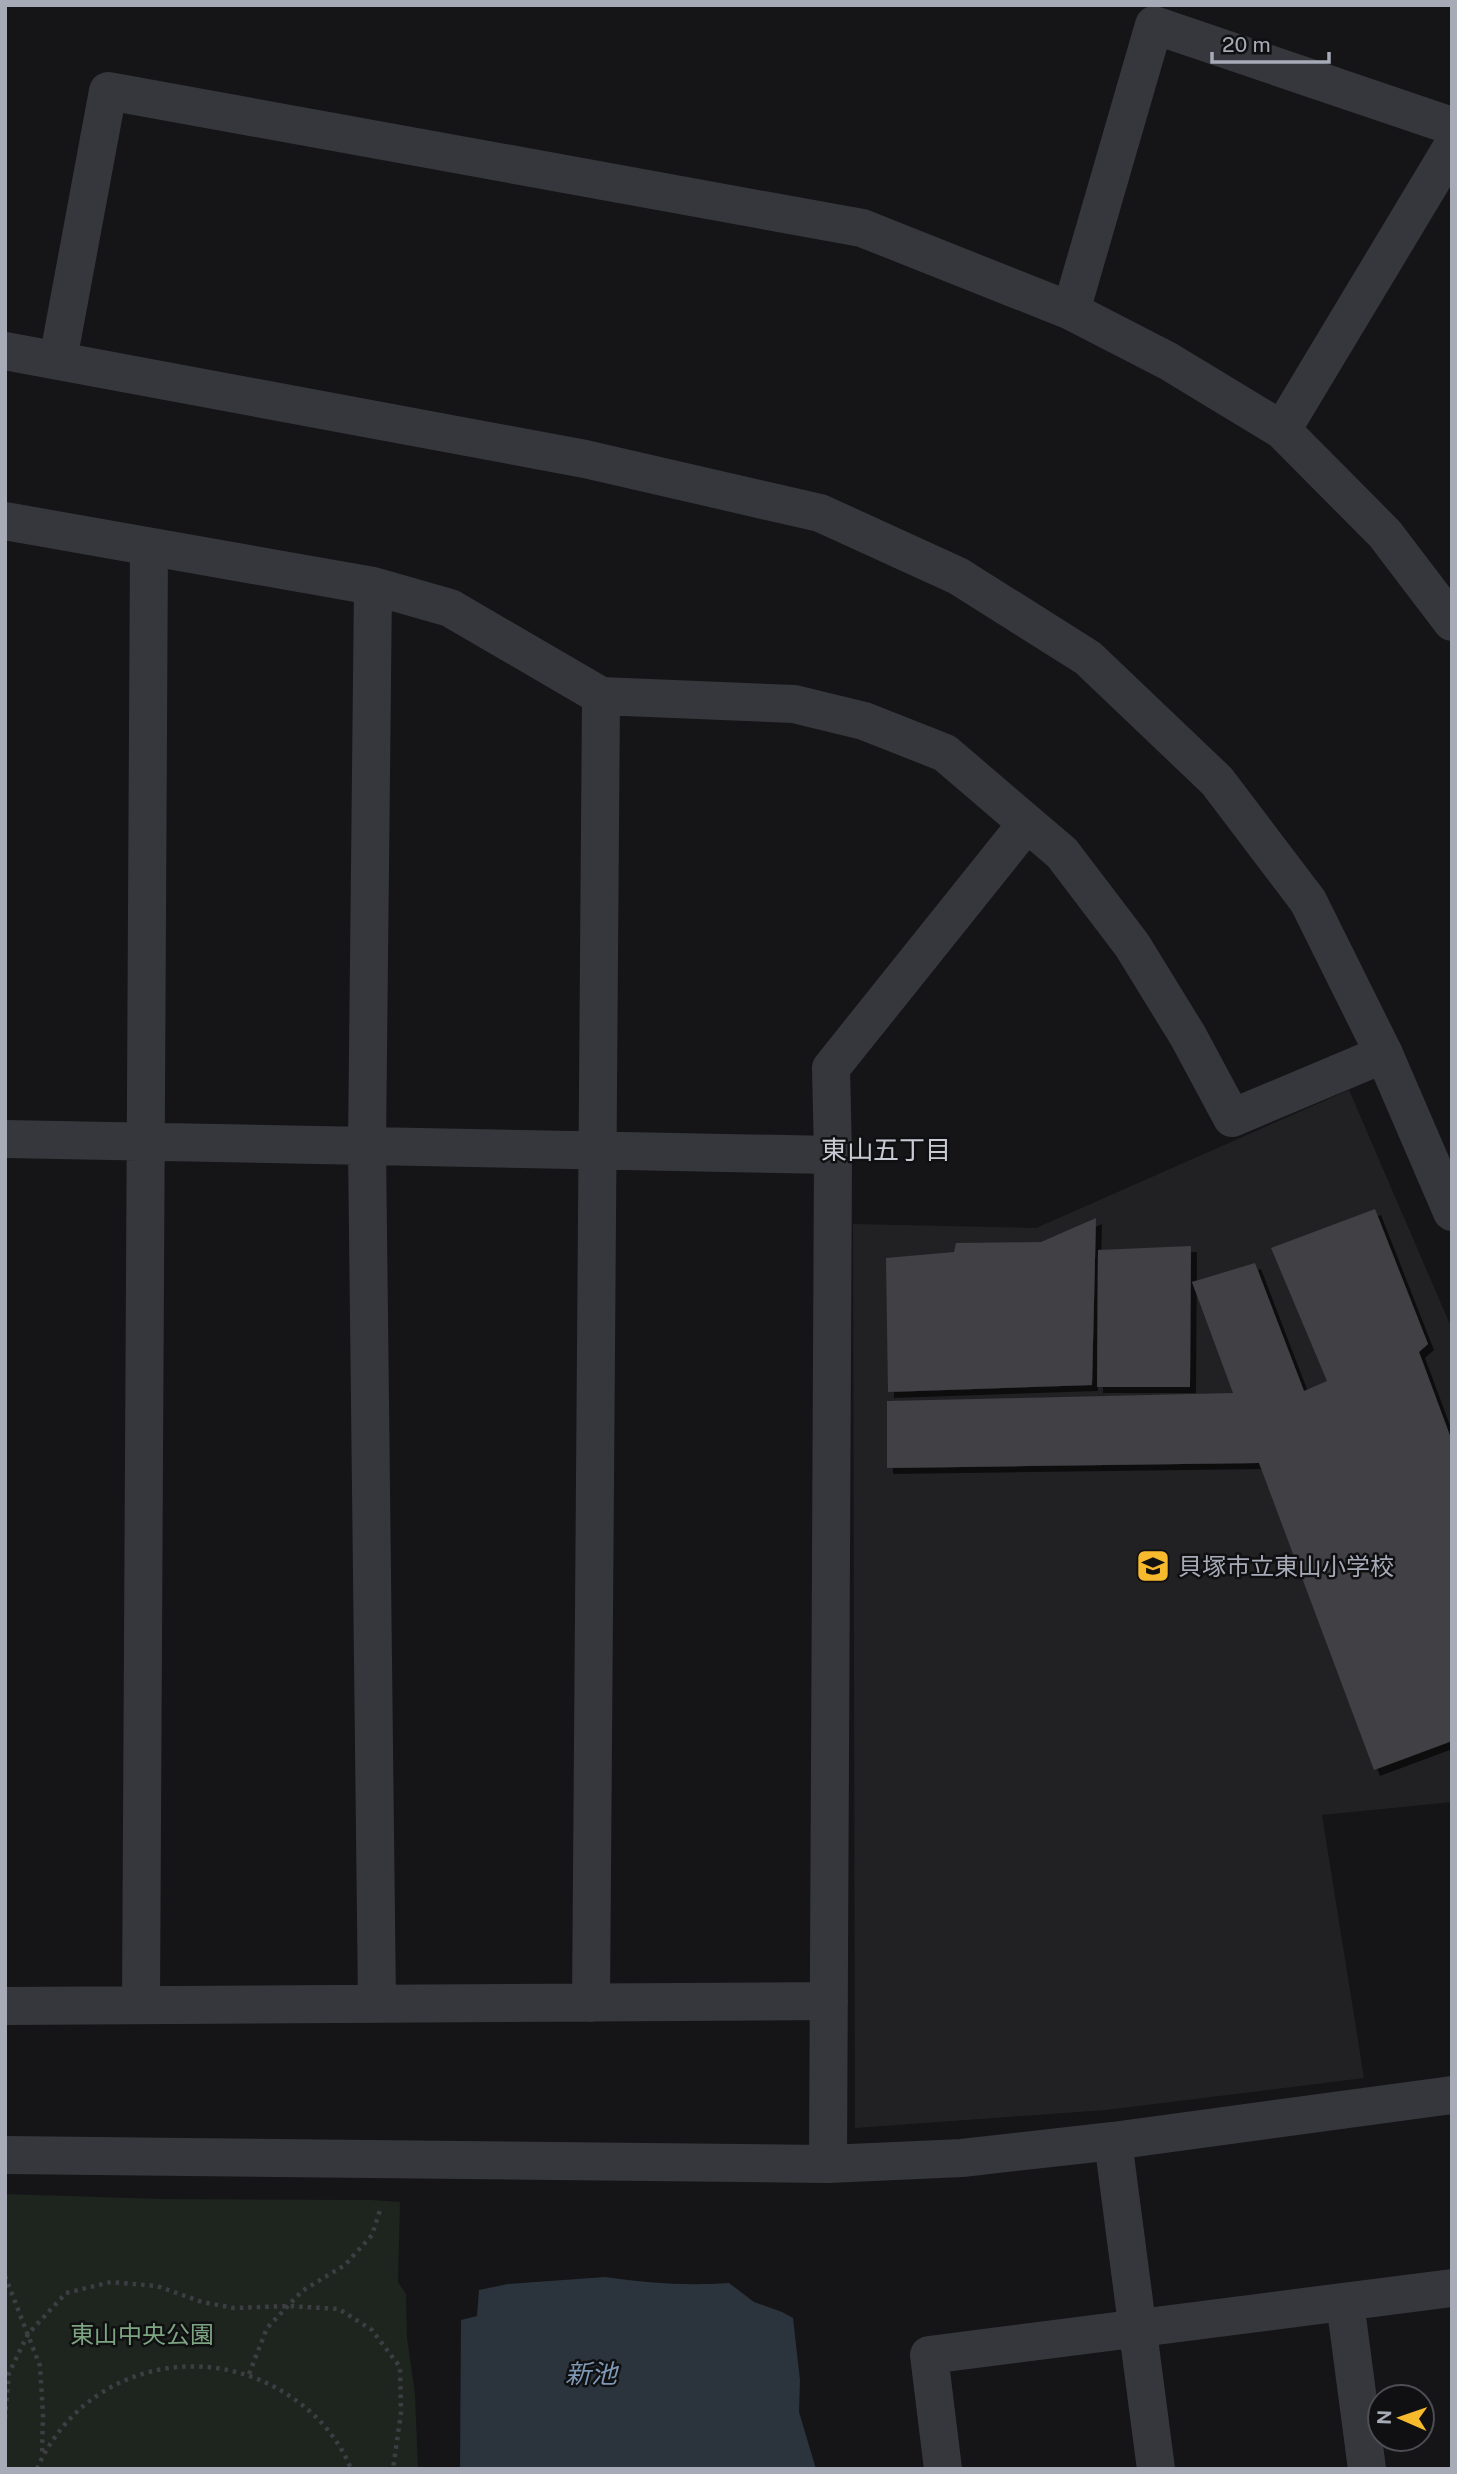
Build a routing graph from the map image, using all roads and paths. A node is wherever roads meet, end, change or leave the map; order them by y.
1 (1452, 127) edge
2 (1452, 147) edge
3 (1071, 312) junction
4 (5, 351) edge
5 (58, 360) junction
6 (1282, 430) junction
7 (5, 521) edge
8 (149, 547) junction
9 (373, 586) junction
10 (1452, 622) edge
11 (601, 696) junction
12 (1027, 823) junction
13 (1384, 1054) junction
14 (5, 1139) edge
15 (145, 1142) junction
16 (367, 1146) junction
17 (597, 1150) junction
18 (833, 1155) junction
19 (1452, 1212) edge
20 (830, 2001) junction
21 (591, 2003) junction
22 (377, 2004) junction
23 (5, 2006) edge
24 (141, 2006) junction
25 (1452, 2095) edge
26 (1113, 2141) junction
27 (5, 2155) edge
28 (828, 2164) junction
29 (381, 2207) dead end
30 (5, 2276) edge
31 (1452, 2288) edge
32 (1345, 2302) junction
33 (288, 2306) junction
34 (1138, 2329) junction
35 (28, 2334) junction
36 (249, 2374) junction
37 (5, 2418) edge
38 (42, 2457) junction
39 (37, 2469) edge
40 (351, 2469) edge
41 (393, 2469) edge
42 (943, 2469) edge
43 (1156, 2469) edge
44 (1367, 2469) edge

1 - 3 street
2 - 6 street
3 - 5 street
3 - 6 street
4 - 5 street
5 - 13 street
6 - 10 street
7 - 8 street
8 - 9 street
8 - 15 street
9 - 11 street
9 - 16 street
11 - 12 street
11 - 17 street
12 - 13 street
12 - 18 street
13 - 19 street
14 - 15 street
15 - 16 street
15 - 24 street
16 - 17 street
16 - 22 street
17 - 18 street
17 - 21 street
18 - 20 street
20 - 21 street
20 - 28 street
21 - 22 street
22 - 24 street
23 - 24 street
25 - 26 street
26 - 28 street
26 - 34 street
27 - 28 street
29 - 33 path
30 - 35 path
31 - 32 street
32 - 34 street
32 - 44 street
33 - 35 path
33 - 36 path
33 - 41 path
34 - 42 street
34 - 43 street
35 - 37 path
35 - 38 path
36 - 38 path
36 - 40 path
38 - 39 path

